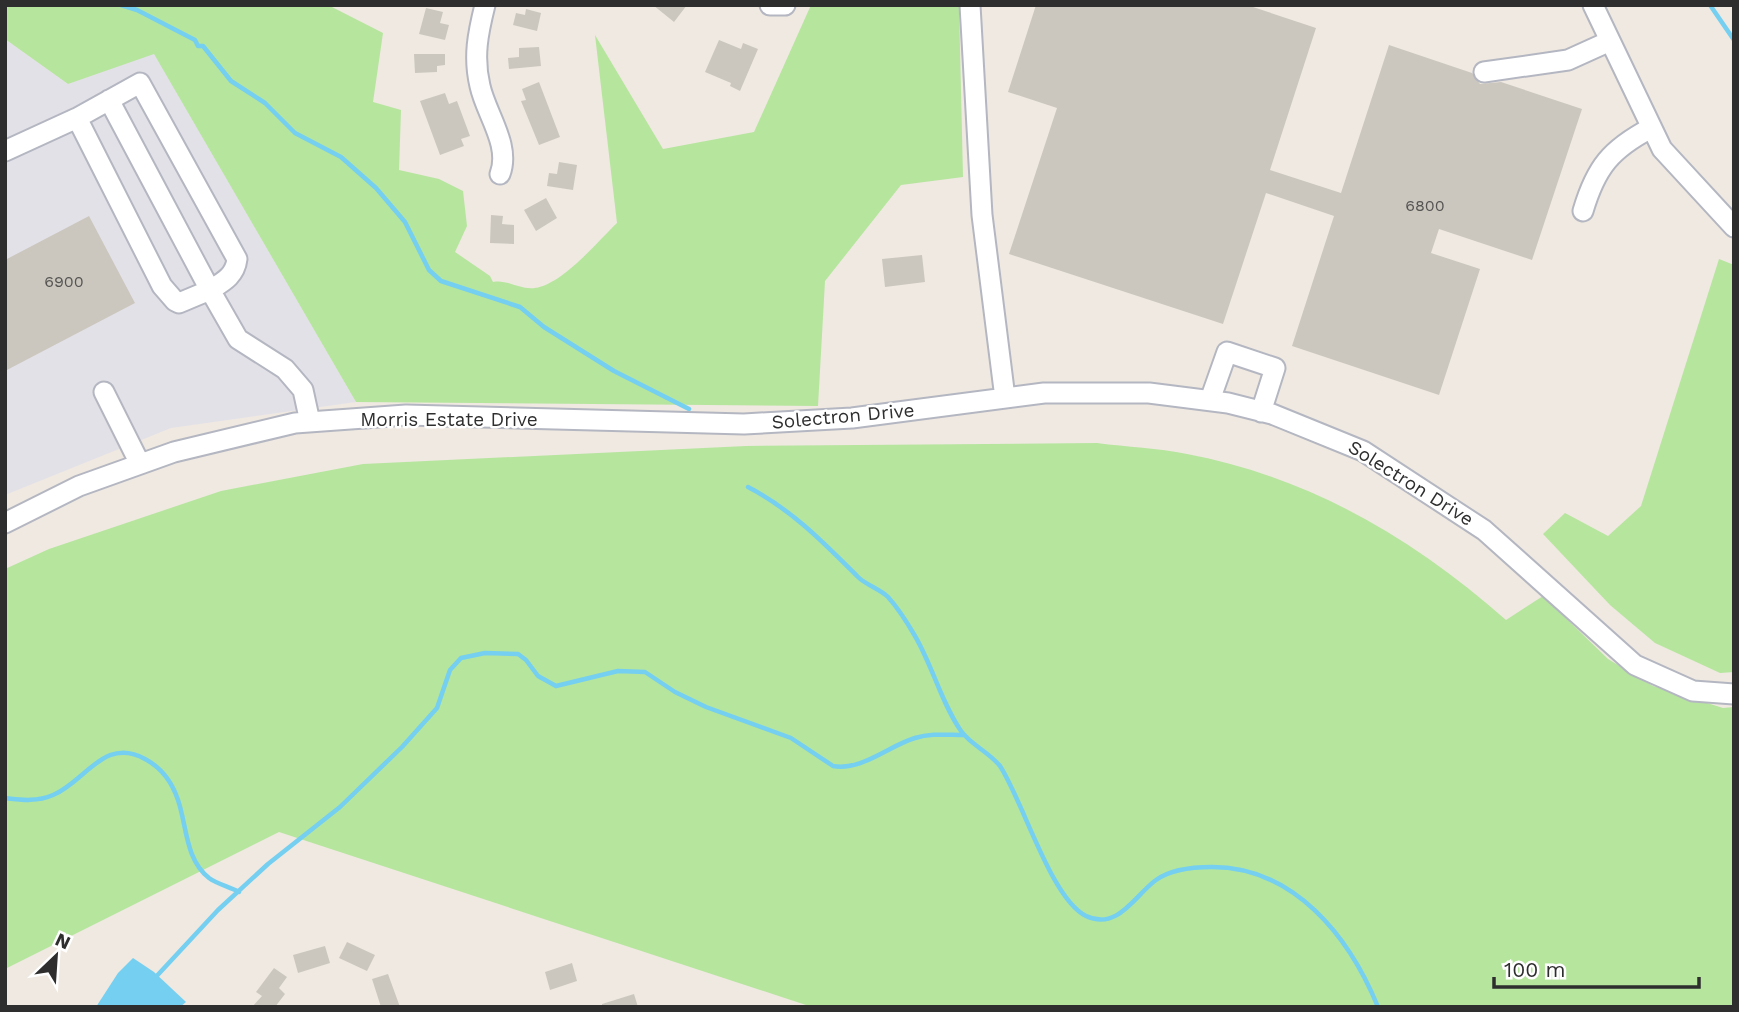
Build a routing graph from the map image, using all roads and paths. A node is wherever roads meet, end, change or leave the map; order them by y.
1 (485, 5) edge
2 (769, 5) edge
3 (785, 5) edge
4 (970, 5) edge
5 (1592, 6) edge
6 (1610, 41) junction
7 (1484, 72) dead end
8 (109, 100) junction
9 (77, 118) junction
10 (1651, 128) junction
11 (5, 151) edge
12 (500, 174) dead end
13 (1583, 211) dead end
14 (1734, 227) edge
15 (210, 290) junction
16 (104, 393) dead end
17 (1005, 398) junction
18 (1210, 400) junction
19 (1261, 412) junction
20 (310, 422) junction
21 (744, 424) joint
22 (140, 464) junction
23 (5, 523) edge
24 (1734, 694) edge

1 - 12 street
2 - 3 street
4 - 17 street
5 - 6 street
6 - 7 street
6 - 10 street
8 - 9 street
8 - 15 street
8 - 15 street
9 - 11 street
9 - 15 street
10 - 13 street
10 - 14 street
15 - 20 street
16 - 22 street
17 - 18 street, Solectron Drive
17 - 21 street, Solectron Drive
18 - 19 street, Solectron Drive
18 - 19 street
19 - 24 street, Solectron Drive
20 - 21 street, Morris Estate Drive
20 - 22 street, Morris Estate Drive
22 - 23 street, Morris Estate Drive

